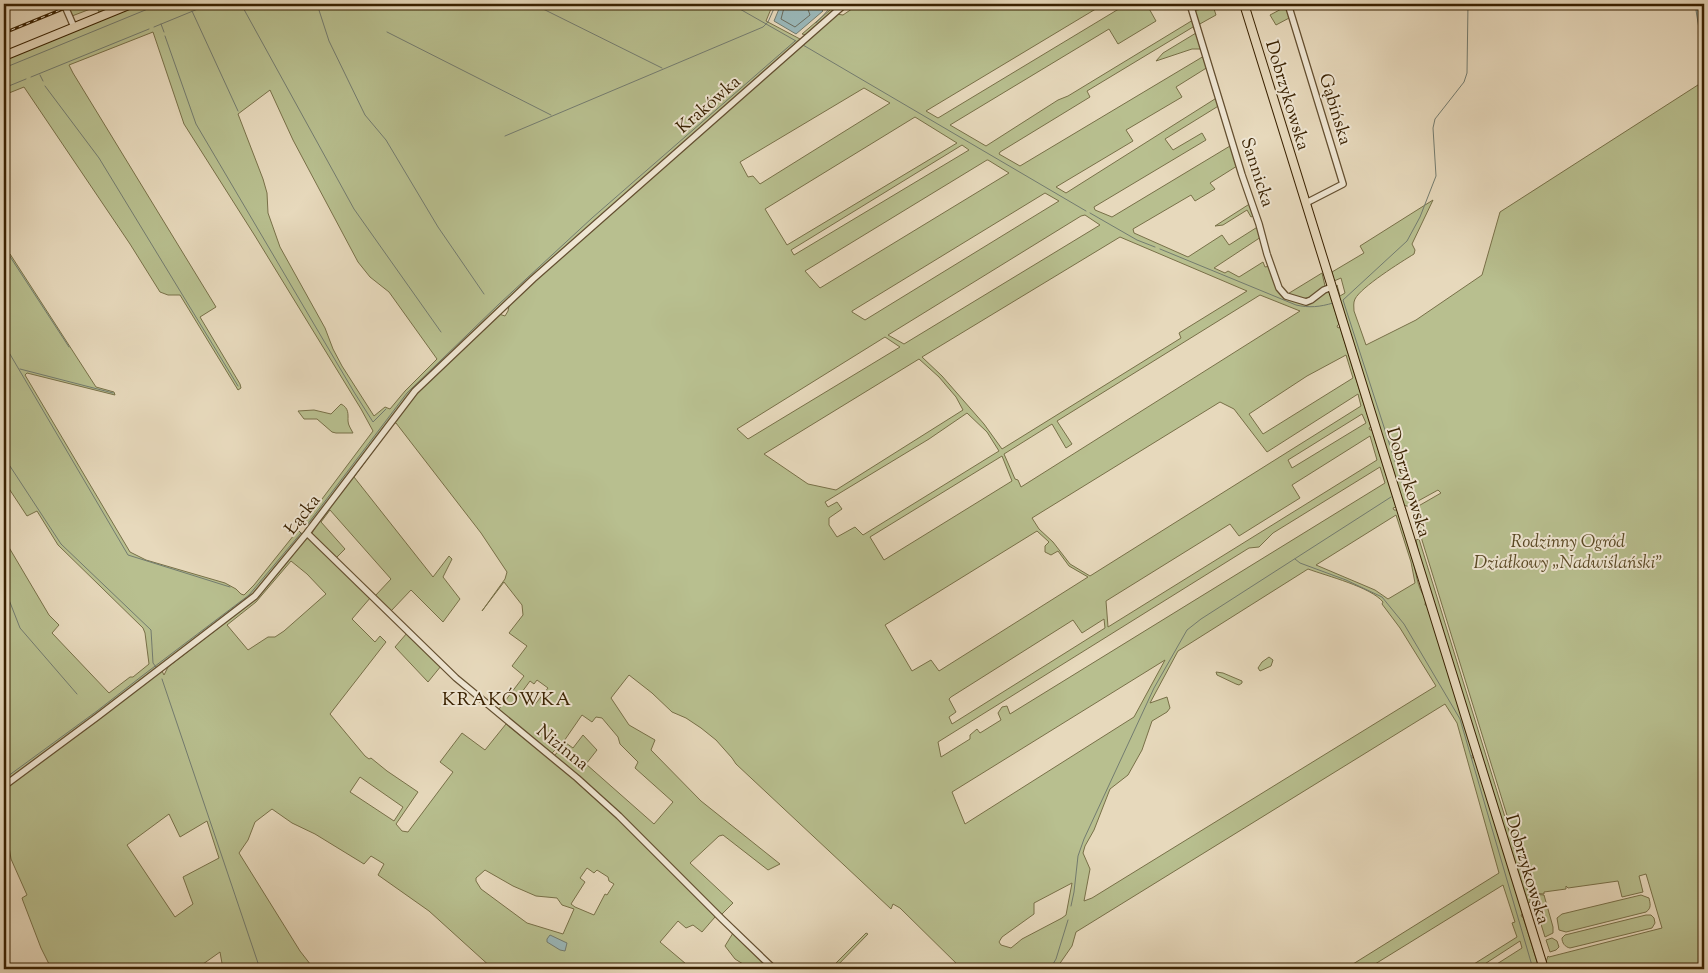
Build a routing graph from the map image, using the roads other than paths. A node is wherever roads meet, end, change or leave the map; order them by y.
1 (64, 4) edge
2 (131, 4) edge
3 (845, 4) edge
4 (1190, 4) edge
5 (1244, 4) edge
6 (1288, 4) edge
7 (74, 27) junction
8 (4, 56) edge
9 (1306, 203) junction
10 (592, 226) joint
11 (1332, 287) junction
12 (307, 533) junction
13 (4, 786) edge
14 (774, 969) edge
15 (1544, 969) edge

1 - 7 street
2 - 7 main road
3 - 10 street, Krakówka
4 - 11 street, Sannicka
5 - 9 main road, Dobrzykowska
6 - 9 street, Gąbińska
7 - 8 main road
9 - 11 main road, Dobrzykowska
10 - 12 street, Łącka
11 - 15 main road, Dobrzykowska
12 - 13 street, Łącka
12 - 14 street, Nizinna

